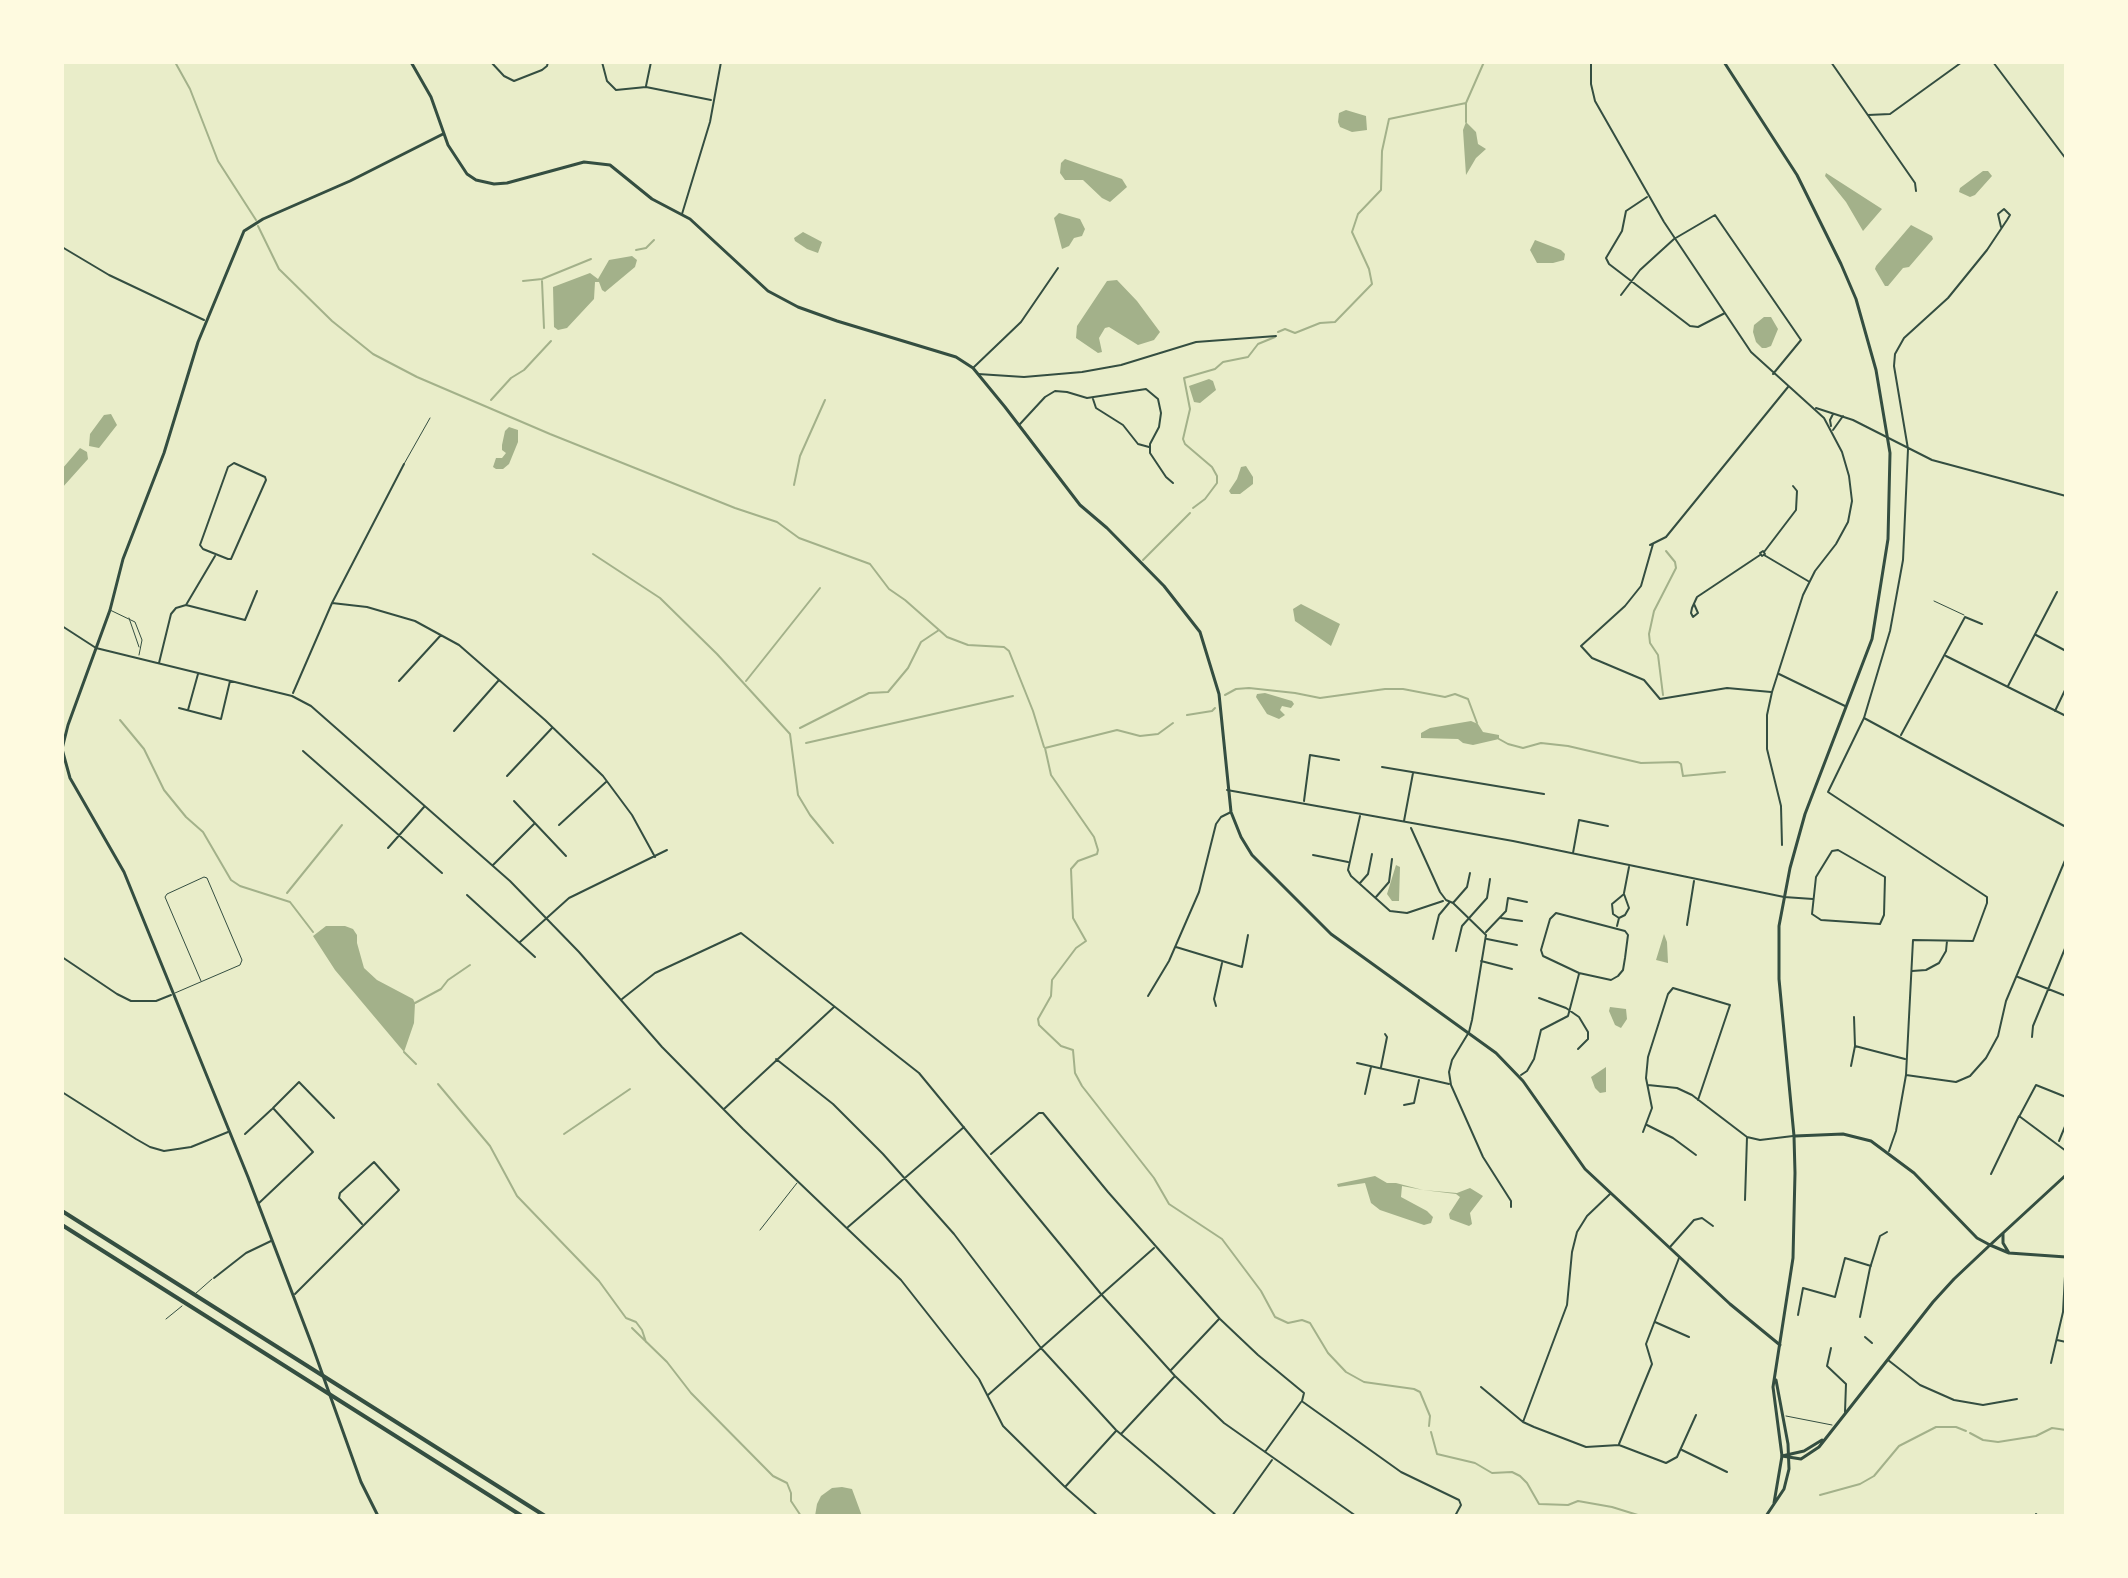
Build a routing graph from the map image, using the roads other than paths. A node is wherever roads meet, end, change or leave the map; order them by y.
1 (411, 62) edge
2 (491, 62) edge
3 (548, 62) edge
4 (602, 62) edge
5 (651, 62) edge
6 (721, 62) edge
7 (1591, 62) edge
8 (1724, 62) edge
9 (1831, 62) edge
10 (1962, 62) edge
11 (1993, 62) edge
12 (646, 87) junction
13 (714, 101) junction
14 (1868, 115) junction
15 (443, 134) junction
16 (2066, 159) edge
17 (1916, 191) dead end
18 (1648, 196) junction
19 (682, 214) junction
20 (2001, 227) dead end
21 (1674, 239) junction
22 (62, 247) edge
23 (1058, 268) dead end
24 (1631, 281) junction
25 (1621, 295) dead end
26 (1725, 313) junction
27 (205, 321) junction
28 (1276, 336) dead end
29 (973, 368) junction
30 (978, 374) junction
31 (1773, 374) junction
32 (1789, 386) junction
33 (1092, 398) junction
34 (1815, 407) junction
35 (1834, 413) junction
36 (1843, 416) junction
37 (430, 418) dead end
38 (1020, 425) junction
39 (1833, 431) junction
40 (1149, 447) junction
41 (1908, 449) junction
42 (404, 464) joint
43 (1173, 483) dead end
44 (1793, 486) dead end
45 (2066, 496) edge
46 (1763, 554) junction
47 (216, 555) junction
48 (1809, 582) junction
49 (257, 591) dead end
50 (2057, 592) dead end
51 (1934, 601) dead end
52 (332, 603) junction
53 (1694, 604) dead end
54 (186, 605) junction
55 (110, 610) junction
56 (1965, 617) junction
57 (129, 618) junction
58 (1982, 624) dead end
59 (62, 626) edge
60 (442, 634) junction
61 (2035, 635) junction
62 (96, 648) junction
63 (140, 649) junction
64 (2066, 651) edge
65 (1946, 656) junction
66 (139, 658) junction
67 (159, 663) junction
68 (198, 673) junction
69 (1778, 673) junction
70 (499, 679) junction
71 (230, 681) junction
72 (399, 681) dead end
73 (2008, 687) junction
74 (2066, 688) edge
75 (1772, 692) junction
76 (292, 696) junction
77 (1846, 706) junction
78 (179, 708) dead end
79 (188, 710) junction
80 (2055, 711) junction
81 (2066, 716) edge
82 (1864, 718) junction
83 (552, 727) junction
84 (454, 731) dead end
85 (1900, 737) junction
86 (303, 751) dead end
87 (1339, 760) dead end
88 (1382, 767) dead end
89 (1413, 773) junction
90 (507, 776) dead end
91 (607, 781) junction
92 (1227, 790) junction
93 (1544, 794) dead end
94 (514, 801) dead end
95 (1304, 802) junction
96 (425, 806) junction
97 (1231, 812) junction
98 (1360, 815) junction
99 (1403, 822) junction
100 (535, 823) junction
101 (559, 825) dead end
102 (1608, 826) dead end
103 (2066, 827) edge
104 (1411, 828) dead end
105 (399, 835) junction
106 (1782, 845) dead end
107 (388, 848) dead end
108 (667, 850) dead end
109 (1372, 854) dead end
110 (1572, 854) junction
111 (1313, 855) dead end
112 (566, 856) dead end
113 (655, 857) junction
114 (2066, 858) edge
115 (1392, 859) dead end
116 (1349, 863) junction
117 (493, 866) junction
118 (1629, 866) junction
119 (442, 873) dead end
120 (1470, 873) dead end
121 (1490, 879) dead end
122 (1694, 880) junction
123 (1360, 884) junction
124 (1624, 894) junction
125 (467, 895) dead end
126 (1376, 897) junction
127 (1784, 897) junction
128 (1813, 899) junction
129 (1446, 900) junction
130 (1452, 902) junction
131 (1527, 902) dead end
132 (1470, 917) junction
133 (547, 918) junction
134 (1500, 918) junction
135 (1619, 918) junction
136 (1522, 921) dead end
137 (1687, 925) dead end
138 (1617, 927) junction
139 (1485, 933) junction
140 (1248, 935) dead end
141 (1486, 938) junction
142 (1433, 939) dead end
143 (1947, 941) junction
144 (520, 942) junction
145 (1517, 945) dead end
146 (2066, 946) edge
147 (1176, 947) junction
148 (1456, 951) dead end
149 (62, 957) edge
150 (535, 957) dead end
151 (1480, 960) junction
152 (1223, 961) junction
153 (1512, 969) dead end
154 (1911, 971) junction
155 (1579, 973) junction
156 (2017, 976) junction
157 (201, 981) junction
158 (2048, 989) junction
159 (172, 994) junction
160 (1148, 996) dead end
161 (2066, 996) edge
162 (1539, 998) dead end
163 (621, 1000) junction
164 (1216, 1006) dead end
165 (835, 1007) junction
166 (1570, 1011) junction
167 (1854, 1017) dead end
168 (1469, 1032) junction
169 (1385, 1034) dead end
170 (2032, 1037) dead end
171 (1855, 1046) junction
172 (1578, 1049) dead end
173 (776, 1059) junction
174 (1906, 1060) junction
175 (1357, 1063) dead end
176 (1371, 1066) junction
177 (1851, 1066) dead end
178 (1381, 1069) junction
179 (1906, 1075) junction
180 (1519, 1076) junction
181 (1420, 1079) junction
182 (1451, 1085) junction
183 (1648, 1085) junction
184 (62, 1092) edge
185 (1365, 1094) dead end
186 (2066, 1097) edge
187 (1698, 1100) junction
188 (1404, 1105) dead end
189 (273, 1108) junction
190 (723, 1110) junction
191 (2019, 1116) junction
192 (334, 1118) dead end
193 (2066, 1124) edge
194 (1647, 1125) junction
195 (965, 1126) junction
196 (229, 1132) junction
197 (1643, 1132) dead end
198 (245, 1134) dead end
199 (1794, 1136) junction
200 (1747, 1137) junction
201 (2058, 1143) junction
202 (2066, 1151) edge
203 (1888, 1152) junction
204 (1696, 1155) dead end
205 (989, 1156) junction
206 (1991, 1174) dead end
207 (2066, 1175) edge
208 (905, 1178) junction
209 (797, 1183) junction
210 (1611, 1193) junction
211 (1745, 1200) dead end
212 (258, 1204) junction
213 (1511, 1207) dead end
214 (62, 1211) edge
215 (362, 1224) junction
216 (62, 1225) edge
217 (1713, 1226) dead end
218 (846, 1228) junction
219 (760, 1230) dead end
220 (1887, 1232) dead end
221 (2003, 1234) junction
222 (272, 1240) junction
223 (1990, 1245) junction
224 (1156, 1247) junction
225 (1669, 1248) junction
226 (2009, 1253) junction
227 (2066, 1257) edge
228 (1679, 1258) junction
229 (1871, 1266) junction
230 (214, 1278) joint
231 (1101, 1294) junction
232 (293, 1295) junction
233 (1798, 1315) dead end
234 (1860, 1317) dead end
235 (166, 1319) dead end
236 (1220, 1319) junction
237 (1654, 1321) junction
238 (1689, 1337) dead end
239 (1865, 1337) dead end
240 (2056, 1340) junction
241 (2066, 1342) edge
242 (1872, 1343) dead end
243 (1780, 1345) junction
244 (1041, 1348) junction
245 (1831, 1348) dead end
246 (1887, 1359) junction
247 (2051, 1363) dead end
248 (1171, 1370) junction
249 (1175, 1376) junction
250 (1776, 1379) junction
251 (1481, 1387) dead end
252 (987, 1395) junction
253 (2017, 1399) dead end
254 (1302, 1401) junction
255 (1845, 1412) junction
256 (1696, 1415) dead end
257 (1783, 1415) junction
258 (1523, 1422) junction
259 (1834, 1425) junction
260 (1116, 1430) junction
261 (1120, 1434) junction
262 (1619, 1445) junction
263 (1681, 1449) junction
264 (1264, 1452) junction
265 (1782, 1456) junction
266 (1789, 1456) junction
267 (1273, 1459) junction
268 (1727, 1472) dead end
269 (1065, 1487) junction
270 (1774, 1503) junction
271 (1456, 1514) edge
272 (378, 1516) edge
273 (522, 1516) edge
274 (545, 1516) edge
275 (1098, 1516) edge
276 (1217, 1516) edge
277 (1232, 1516) edge
278 (1356, 1516) edge
279 (1463, 1516) edge
280 (1766, 1516) edge

1 - 15 main road
2 - 3 street
4 - 12 street
5 - 12 street
6 - 13 street
7 - 18 street
8 - 77 main road
9 - 14 street
10 - 14 street
11 - 16 street
12 - 13 street
13 - 19 street
14 - 17 street
15 - 19 main road
15 - 27 main road
18 - 21 street
18 - 24 street
19 - 29 main road
20 - 41 street
21 - 24 street
21 - 26 street
21 - 31 street
22 - 27 street
23 - 29 street
24 - 25 street
24 - 26 street
26 - 31 street
27 - 55 main road
28 - 30 street
29 - 30 main road
30 - 38 main road
31 - 32 street
32 - 34 street
32 - 75 street
33 - 38 street
33 - 40 street
33 - 40 street
34 - 35 street
34 - 39 street
35 - 36 street
35 - 39 street
36 - 39 street
36 - 41 street
37 - 42 lane
38 - 92 main road
39 - 48 street
40 - 43 street
41 - 45 street
41 - 82 street
42 - 52 street
44 - 46 street
46 - 48 street
46 - 53 street
47 - 47 street
47 - 54 street
48 - 69 street
49 - 54 street
50 - 61 street
51 - 56 lane
52 - 60 street
52 - 76 street
54 - 67 street
55 - 57 lane
55 - 62 main road
56 - 58 street
56 - 65 street
57 - 63 lane
57 - 63 lane
59 - 62 street
60 - 70 street
60 - 72 street
61 - 64 street
61 - 73 street
62 - 66 street
62 - 159 main road
63 - 66 lane
65 - 73 street
65 - 85 street
66 - 67 street
67 - 68 street
68 - 71 street
68 - 79 street
69 - 75 street
69 - 77 street
70 - 83 street
70 - 84 street
71 - 76 street
71 - 79 street
73 - 80 street
74 - 80 street
75 - 106 street
76 - 96 street
77 - 127 main road
78 - 79 street
80 - 81 street
82 - 85 street
82 - 143 street
83 - 90 street
83 - 91 street
85 - 103 street
86 - 105 street
87 - 95 street
88 - 89 street
89 - 93 street
89 - 99 street
91 - 101 street
91 - 113 street
92 - 95 street
92 - 97 main road
94 - 100 street
95 - 98 street
96 - 105 street
96 - 117 street
97 - 147 street
97 - 168 main road
98 - 99 street
98 - 116 street
99 - 110 street
100 - 112 street
100 - 117 street
102 - 110 street
104 - 129 street
105 - 107 street
105 - 119 street
108 - 113 street
109 - 123 street
110 - 118 street
111 - 116 street
113 - 133 street
114 - 156 street
115 - 126 street
116 - 123 street
117 - 133 street
118 - 122 street
118 - 124 street
120 - 130 street
121 - 132 street
122 - 127 street
122 - 137 street
123 - 126 street
124 - 135 street
124 - 135 street
125 - 144 street
126 - 129 street
127 - 128 street
127 - 199 main road
128 - 128 street
129 - 130 street
130 - 132 street
130 - 142 street
131 - 134 street
132 - 139 street
132 - 148 street
133 - 144 street
133 - 163 street
134 - 136 street
134 - 139 street
135 - 138 street
138 - 155 street
138 - 155 street
139 - 141 street
140 - 152 street
141 - 145 street
141 - 151 street
143 - 154 street
143 - 154 street
144 - 150 street
146 - 158 street
147 - 152 street
147 - 160 street
149 - 159 street
151 - 153 street
151 - 168 street
152 - 164 street
154 - 174 street
155 - 166 street
156 - 158 street
156 - 179 street
157 - 157 lane
157 - 159 lane
158 - 161 street
158 - 170 street
159 - 196 main road
162 - 166 street
163 - 165 street
163 - 190 street
165 - 173 street
165 - 195 street
166 - 172 street
166 - 180 street
167 - 171 street
168 - 180 main road
168 - 182 street
169 - 178 street
171 - 174 street
171 - 177 street
173 - 190 street
173 - 208 street
174 - 179 street
175 - 176 street
176 - 178 street
176 - 185 street
178 - 181 street
179 - 203 street
180 - 210 main road
181 - 182 street
181 - 188 street
182 - 213 street
183 - 187 street
183 - 187 street
183 - 194 street
184 - 196 street
186 - 191 street
187 - 200 street
189 - 192 street
189 - 198 street
189 - 212 street
190 - 209 street
191 - 201 street
191 - 206 street
193 - 201 street
194 - 197 street
194 - 204 street
195 - 205 street
195 - 208 street
196 - 212 main road
199 - 200 street
199 - 203 main road
199 - 243 main road
200 - 211 street
201 - 202 street
203 - 223 main road
205 - 224 street
205 - 231 street
207 - 221 main road
208 - 218 street
208 - 244 street
209 - 218 street
209 - 219 lane
210 - 225 main road
210 - 258 street
212 - 222 main road
214 - 274 highway
215 - 215 street
215 - 232 street
216 - 273 highway
217 - 225 street
218 - 252 street
220 - 229 street
221 - 223 main road
221 - 226 main road
222 - 230 street
222 - 232 main road
223 - 226 main road
223 - 246 main road
224 - 231 street
224 - 236 street
225 - 228 main road
226 - 227 main road
227 - 240 street
228 - 237 street
228 - 243 main road
229 - 233 street
229 - 234 street
230 - 235 lane
231 - 244 street
231 - 248 street
232 - 272 main road
236 - 248 street
236 - 254 street
237 - 238 street
237 - 262 street
239 - 242 street
240 - 241 street
240 - 247 street
243 - 250 main road
244 - 252 street
244 - 260 street
245 - 255 street
246 - 253 street
246 - 255 main road
248 - 249 street
249 - 261 street
249 - 264 street
250 - 257 main road
250 - 265 main road
251 - 258 street
252 - 269 street
254 - 264 street
254 - 271 street
255 - 259 main road
256 - 263 street
257 - 259 lane
257 - 266 main road
258 - 262 street
259 - 266 main road
260 - 261 street
260 - 269 street
261 - 276 street
262 - 263 street
263 - 268 street
264 - 267 street
265 - 266 main road
265 - 270 main road
266 - 270 main road
267 - 277 street
267 - 278 street
269 - 275 street
270 - 280 main road
271 - 279 street

